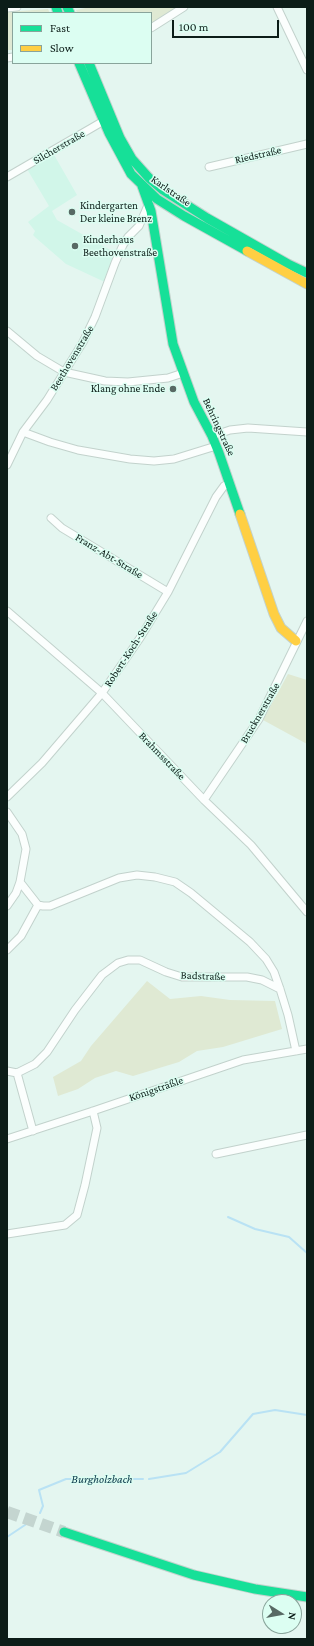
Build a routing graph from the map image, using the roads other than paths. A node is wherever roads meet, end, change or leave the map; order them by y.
1 (17, 7) edge
2 (184, 7) edge
3 (277, 7) edge
4 (7, 8) edge
5 (152, 27) edge
6 (80, 64) edge
7 (89, 64) edge
8 (307, 70) edge
9 (107, 118) junction
10 (307, 144) edge
11 (209, 167) dead end
12 (7, 177) edge
13 (142, 186) junction
14 (163, 190) junction
15 (157, 199) junction
16 (150, 208) junction
17 (307, 273) edge
18 (307, 284) edge
19 (7, 331) edge
20 (64, 372) junction
21 (183, 373) junction
22 (23, 432) junction
23 (307, 432) edge
24 (212, 436) junction
25 (216, 446) junction
26 (7, 465) edge
27 (230, 483) junction
28 (50, 518) dead end
29 (168, 592) junction
30 (7, 610) edge
31 (307, 622) edge
32 (296, 641) junction
33 (102, 693) junction
34 (7, 797) edge
35 (204, 800) junction
36 (7, 812) edge
37 (20, 882) junction
38 (7, 906) edge
39 (38, 906) junction
40 (307, 912) edge
41 (7, 950) edge
42 (280, 989) junction
43 (307, 1049) edge
44 (296, 1051) junction
45 (7, 1071) edge
46 (17, 1073) junction
47 (93, 1111) junction
48 (33, 1130) junction
49 (307, 1135) edge
50 (7, 1139) edge
51 (216, 1154) dead end
52 (7, 1234) edge
53 (64, 1532) tunnel mouth
54 (307, 1597) edge

1 - 4 street
2 - 5 street
3 - 8 street
6 - 9 main road, Karlstraße
7 - 9 main road, Karlstraße
9 - 12 street, Silcherstraße
9 - 13 main road, Karlstraße
9 - 14 main road, Karlstraße
10 - 11 street, Riedstraße
13 - 15 main road, Karlstraße
13 - 16 main road, Behringstraße
14 - 15 main road
14 - 17 main road, Karlstraße
15 - 16 street
15 - 18 main road, Karlstraße
16 - 20 street, Beethovenstraße
16 - 21 main road, Behringstraße
19 - 20 street
20 - 21 street
20 - 22 street, Beethovenstraße
21 - 24 main road, Behringstraße
22 - 25 street
22 - 26 street, Beethovenstraße
23 - 24 street
24 - 25 main road, Behringstraße
25 - 27 main road, Behringstraße
27 - 29 street, Robert-Koch-Straße
27 - 32 main road, Behringstraße
28 - 29 street, Franz-Abt-Straße
29 - 33 street, Robert-Koch-Straße
30 - 33 street, Brahmsstraße
31 - 32 street, Brucknerstraße
32 - 35 street, Brucknerstraße
33 - 34 street, Robert-Koch-Straße
33 - 35 street, Brahmsstraße
35 - 40 street, Brahmsstraße
36 - 37 street
37 - 38 street
37 - 39 street
39 - 41 street
39 - 42 street
42 - 44 street
42 - 46 street, Badstraße
43 - 44 street, Königsträßle
44 - 47 street, Königsträßle
45 - 46 street
46 - 48 street
47 - 48 street, Königsträßle
47 - 52 street
48 - 50 street, Königsträßle
49 - 51 street
53 - 54 main road

